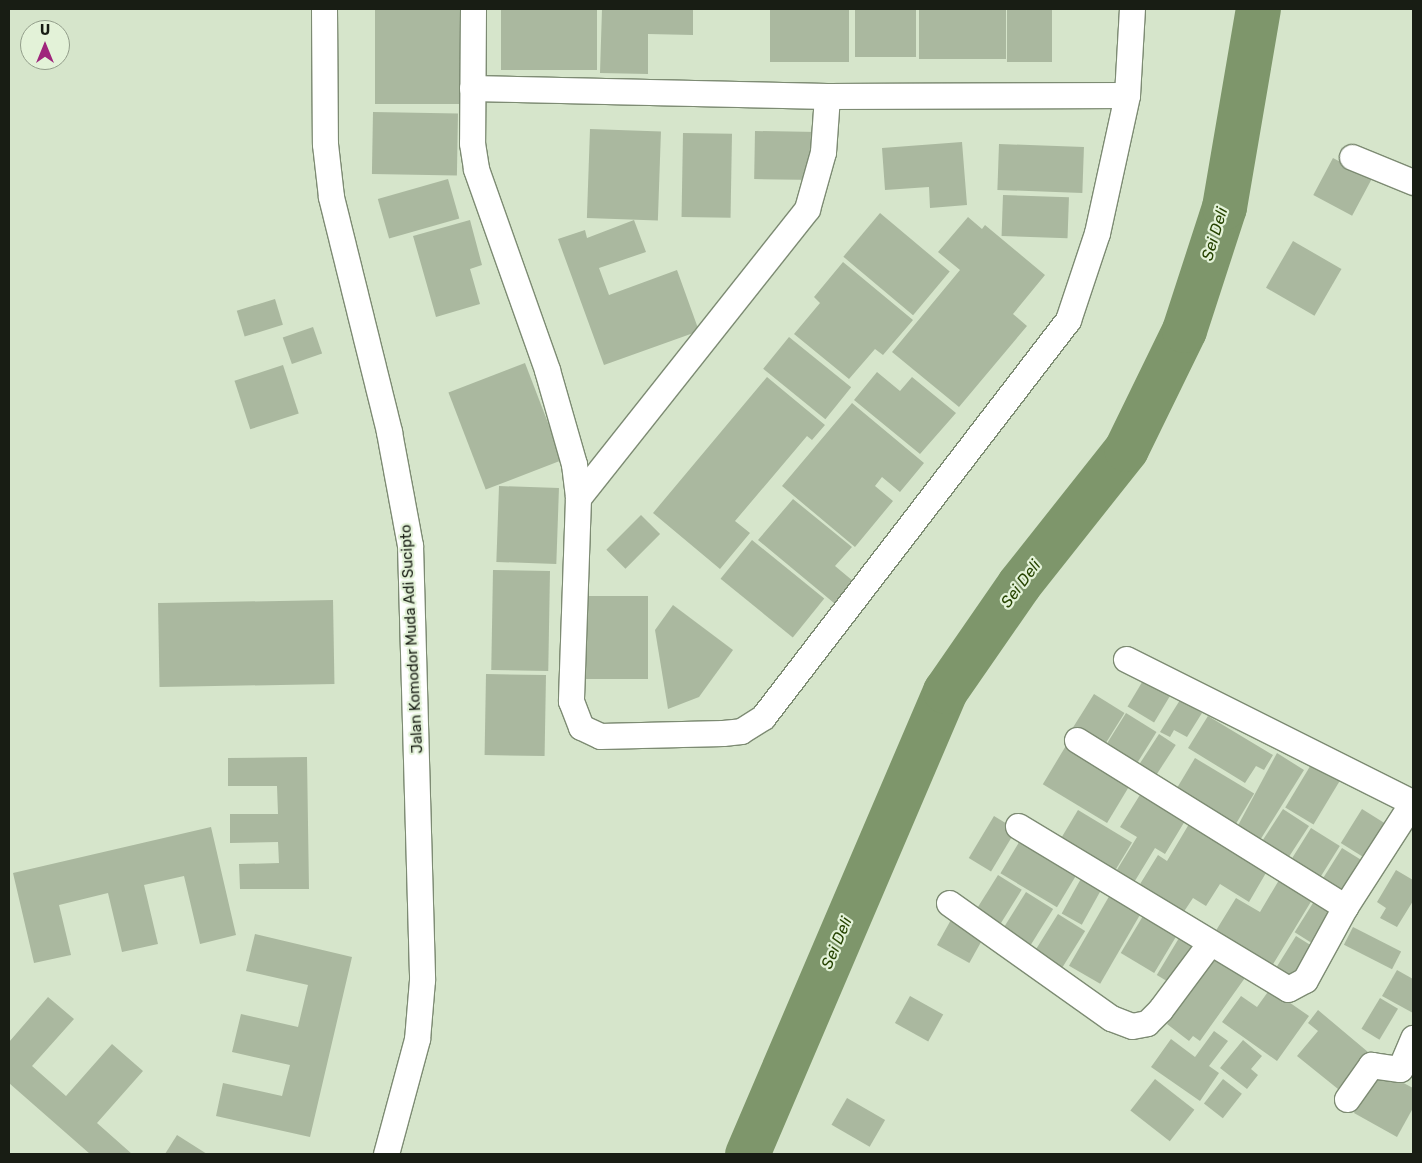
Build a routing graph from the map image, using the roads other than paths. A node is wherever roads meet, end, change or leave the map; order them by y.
1 (324, 9) edge
2 (473, 9) edge
3 (1132, 9) edge
4 (472, 88) junction
5 (1127, 95) junction
6 (827, 96) junction
7 (1352, 157) dead end
8 (1413, 182) edge
9 (578, 498) junction
10 (1126, 659) dead end
11 (1077, 740) dead end
12 (1413, 803) edge
13 (1018, 826) dead end
14 (949, 903) dead end
15 (1344, 907) junction
16 (1210, 944) junction
17 (1413, 1038) edge
18 (1347, 1099) dead end
19 (386, 1154) edge

1 - 19 street, Jalan Komodor Muda Adi Sucipto
2 - 4 street
3 - 5 street
4 - 6 street
4 - 9 street
5 - 6 street
5 - 9 street
6 - 9 street
7 - 8 street
10 - 12 street
11 - 15 street
12 - 15 street
13 - 16 street
14 - 16 street
15 - 16 street
17 - 18 street

